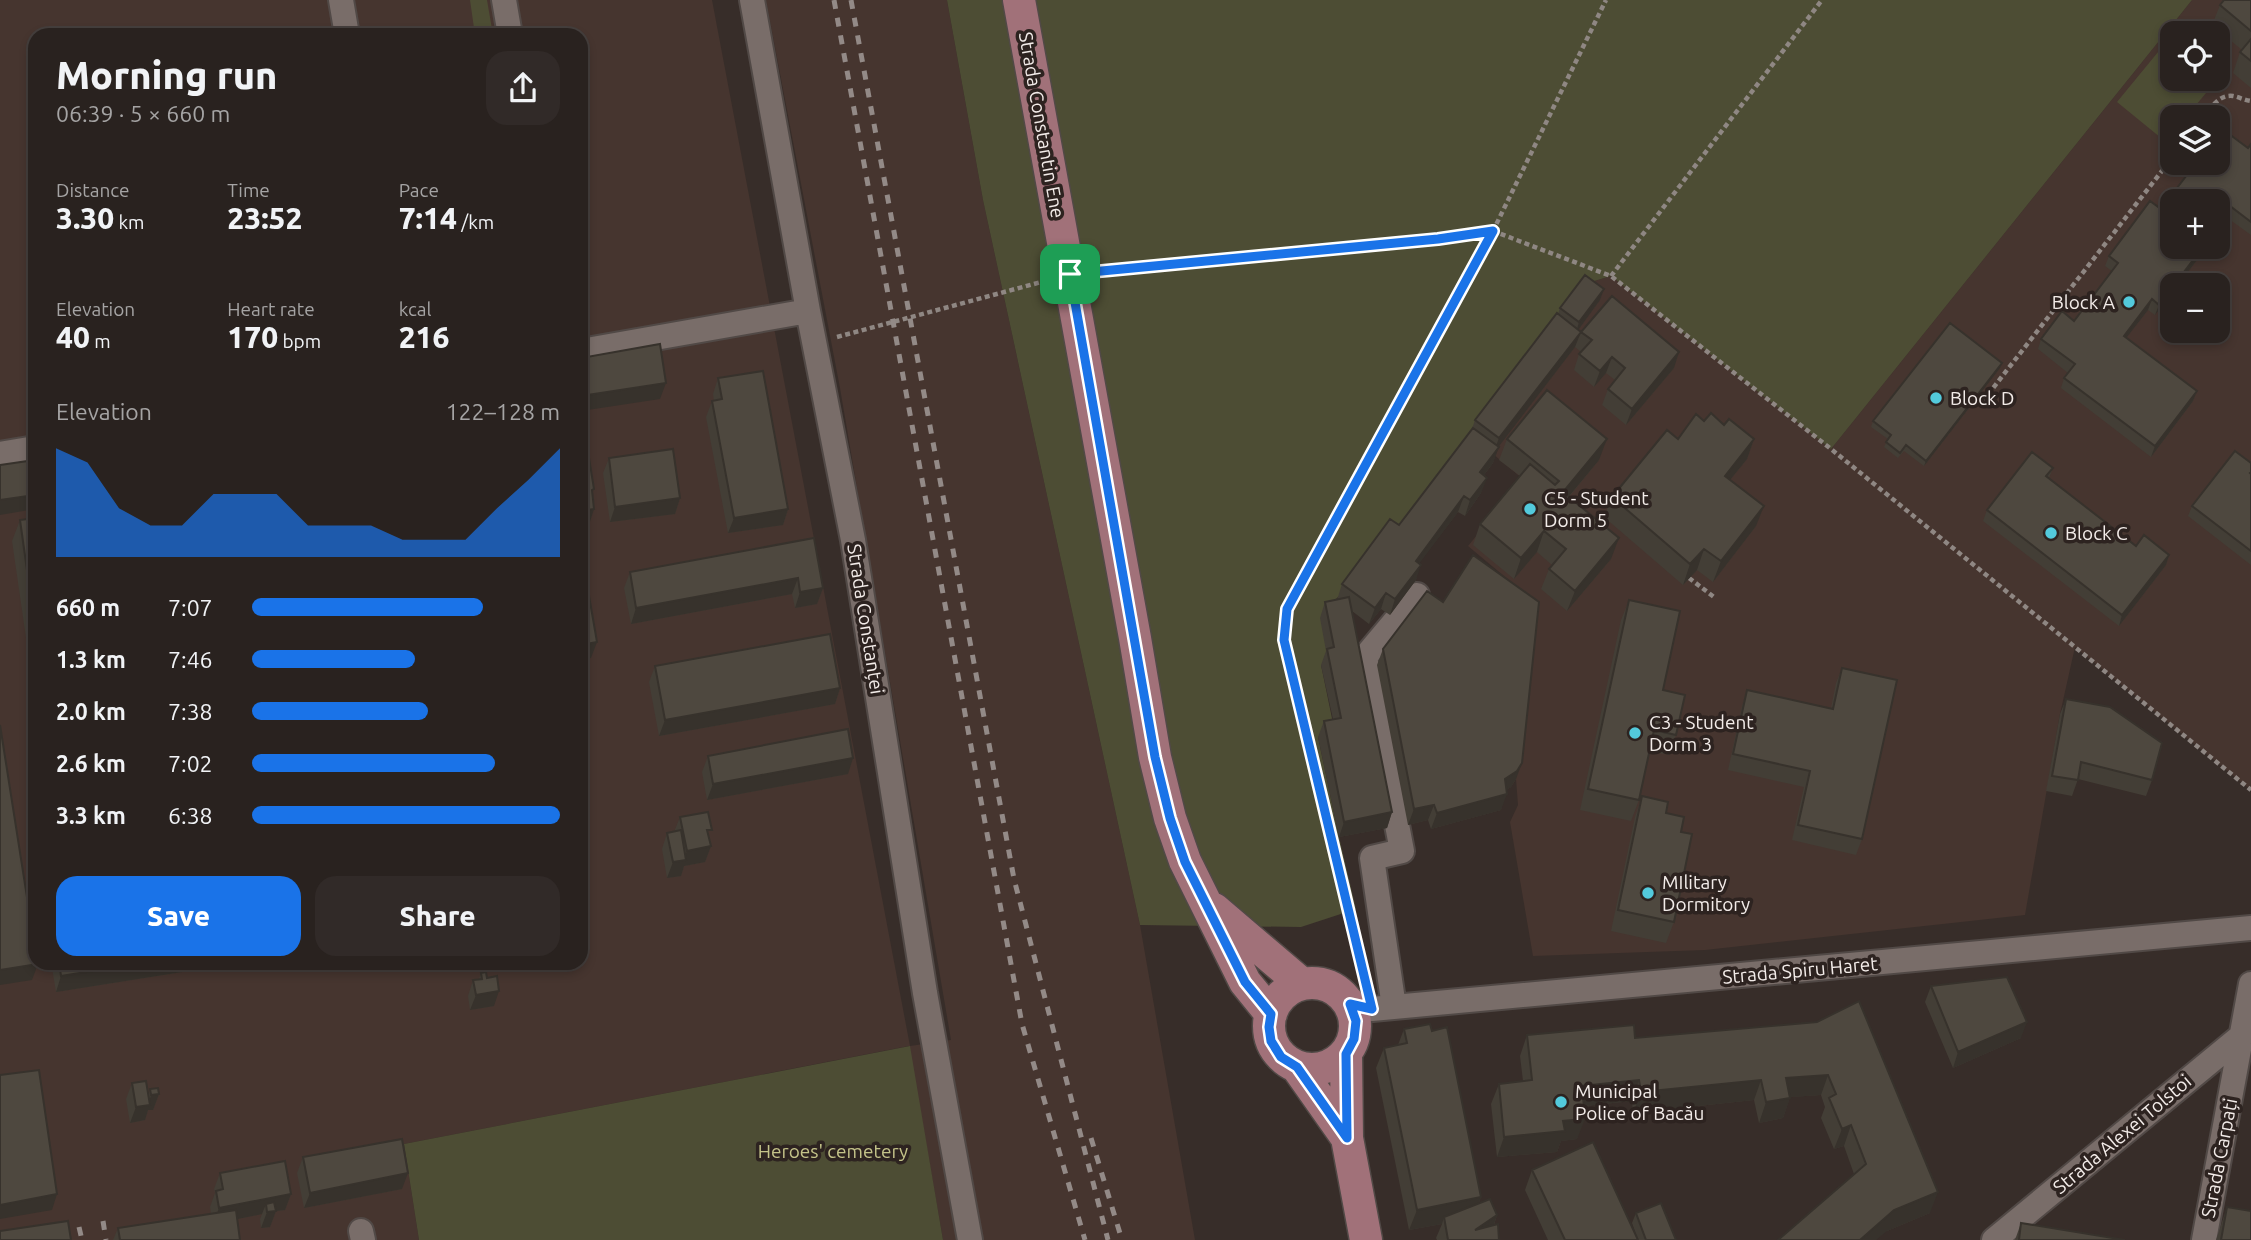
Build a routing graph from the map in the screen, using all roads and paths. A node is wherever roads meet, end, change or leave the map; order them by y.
1 (341, 0) edge
2 (504, 0) edge
3 (752, 0) edge
4 (1019, 0) edge
5 (1606, 0) edge
6 (1822, 0) edge
7 (346, 28) edge
8 (509, 28) edge
9 (2251, 101) edge
10 (2213, 105) edge
11 (2160, 173) edge
12 (1493, 231) junction
13 (2115, 231) junction
14 (2125, 240) edge
15 (1070, 274) junction
16 (1611, 276) junction
17 (808, 311) junction
18 (814, 339) junction
19 (588, 350) edge
20 (1983, 401) dead end
21 (28, 449) edge
22 (0, 454) edge
23 (1689, 578) edge
24 (1417, 595) dead end
25 (1714, 597) dead end
26 (2251, 790) edge
27 (1208, 903) junction
28 (2251, 928) edge
29 (1363, 969) dead end
30 (1302, 984) junction
31 (2251, 984) edge
32 (1350, 1004) junction
33 (1394, 1007) junction
34 (1271, 1014) junction
35 (2247, 1031) edge
36 (1346, 1054) junction
37 (1297, 1067) junction
38 (1347, 1138) junction
39 (970, 1240) edge
40 (1366, 1240) edge
41 (1994, 1240) edge
42 (2204, 1240) edge

1 - 7 street
2 - 8 street
3 - 17 street, Strada Constanței
4 - 15 main road, Strada Constantin Ene
5 - 12 path
6 - 16 path
9 - 10 path
11 - 13 path
12 - 15 path
12 - 16 path
12 - 29 path
13 - 14 path
13 - 20 path
15 - 18 path
15 - 27 main road, Strada Constantin Ene
16 - 26 path
17 - 18 street, Strada Constanței
17 - 19 street
18 - 39 street, Strada Constanței
21 - 22 street
23 - 25 path
24 - 33 street
27 - 30 main road, Strada Constantin Ene
27 - 34 main road, Strada Constantin Ene
28 - 33 street, Strada Spiru Haret
30 - 32 main road
30 - 34 main road
31 - 35 street, Strada Carpați
32 - 33 street, Strada Spiru Haret
32 - 36 main road
34 - 37 main road
35 - 41 street, Strada Alexei Tolstoi
35 - 42 street, Strada Carpați
36 - 37 main road
36 - 38 main road
37 - 38 main road
38 - 40 main road

